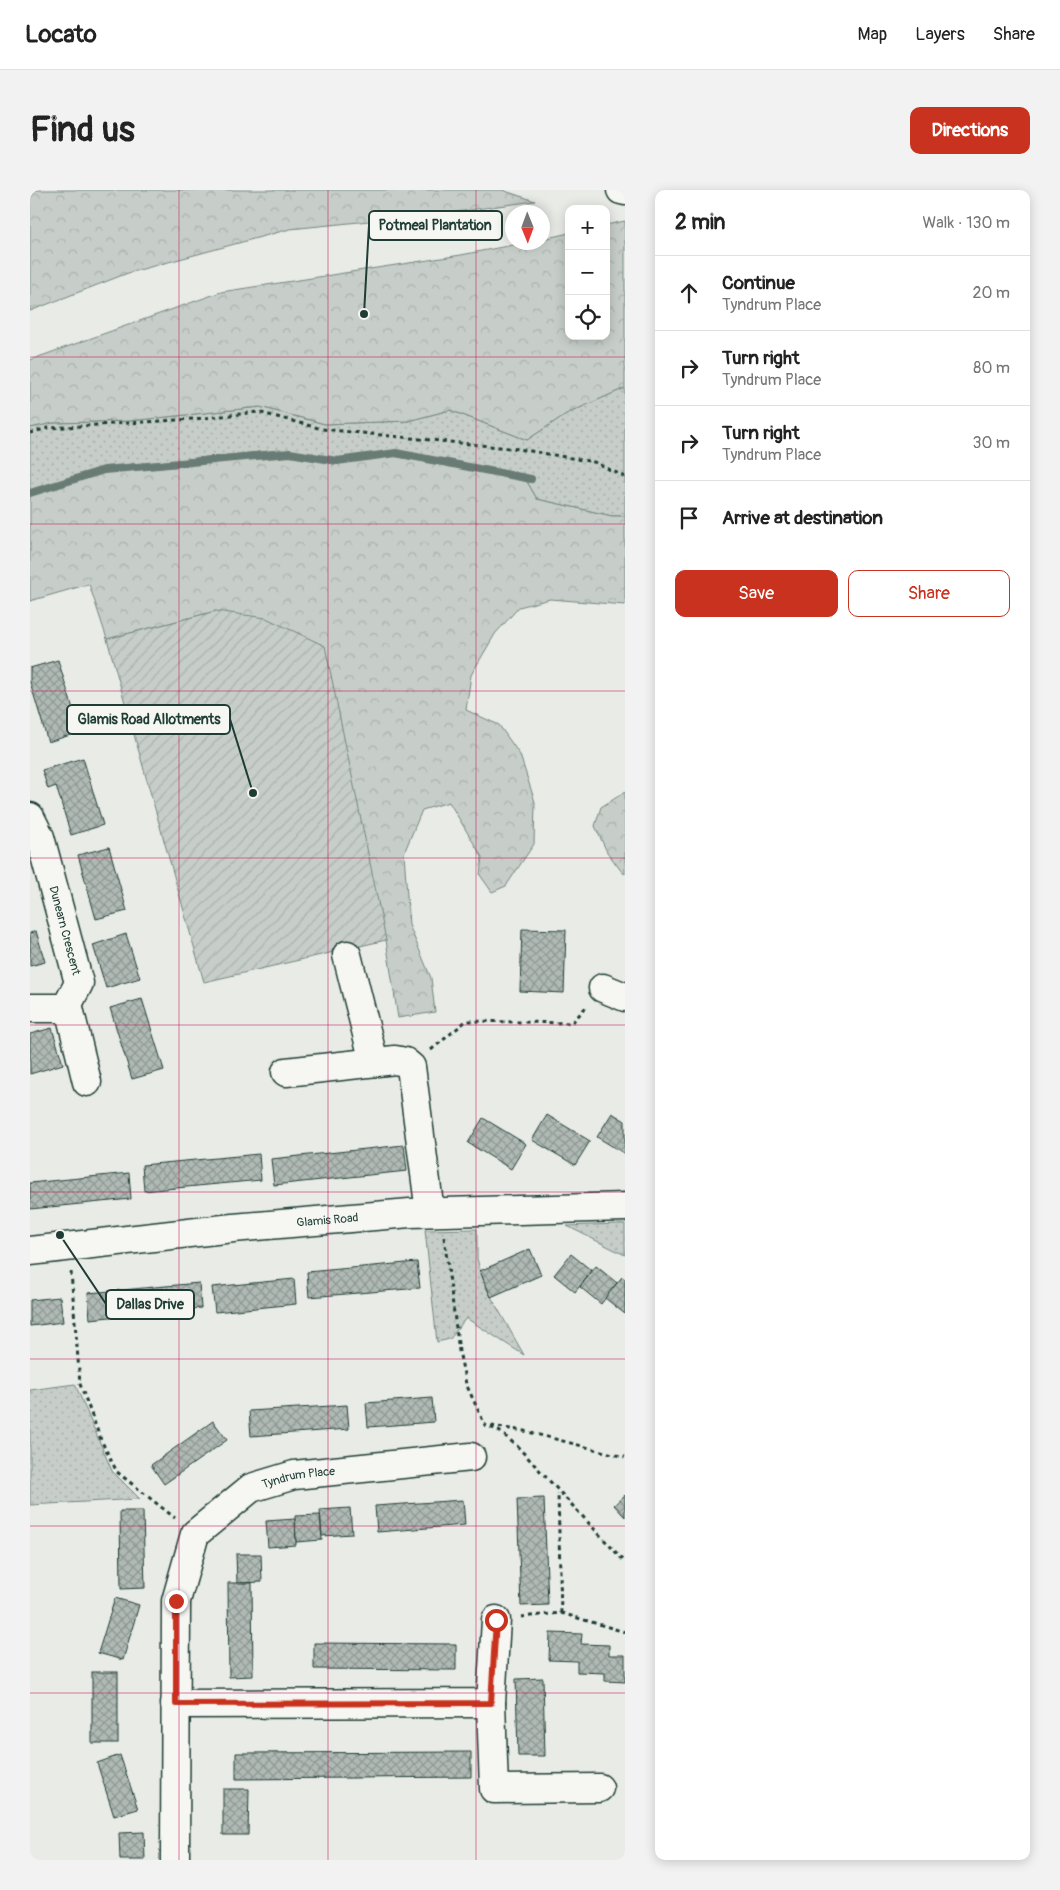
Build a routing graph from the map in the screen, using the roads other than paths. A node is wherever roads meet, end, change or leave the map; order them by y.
1 (621, 190) edge
2 (625, 191) edge
3 (30, 817) edge
4 (347, 955) dead end
5 (68, 1004) junction
6 (30, 1008) edge
7 (374, 1062) junction
8 (286, 1072) dead end
9 (87, 1082) dead end
10 (625, 1207) edge
11 (435, 1212) junction
12 (30, 1252) edge
13 (471, 1457) dead end
14 (496, 1620) road end
15 (491, 1703) junction
16 (176, 1704) junction
17 (600, 1788) dead end
18 (175, 1860) edge

1 - 2 street
3 - 5 street, Dunearn Crescent
4 - 7 street
5 - 6 street
5 - 9 street
7 - 8 street
7 - 11 street
10 - 11 street, Glamis Road
11 - 12 street, Glamis Road
13 - 16 street, Tyndrum Place
14 - 15 street
15 - 16 street
15 - 17 street
16 - 18 street

